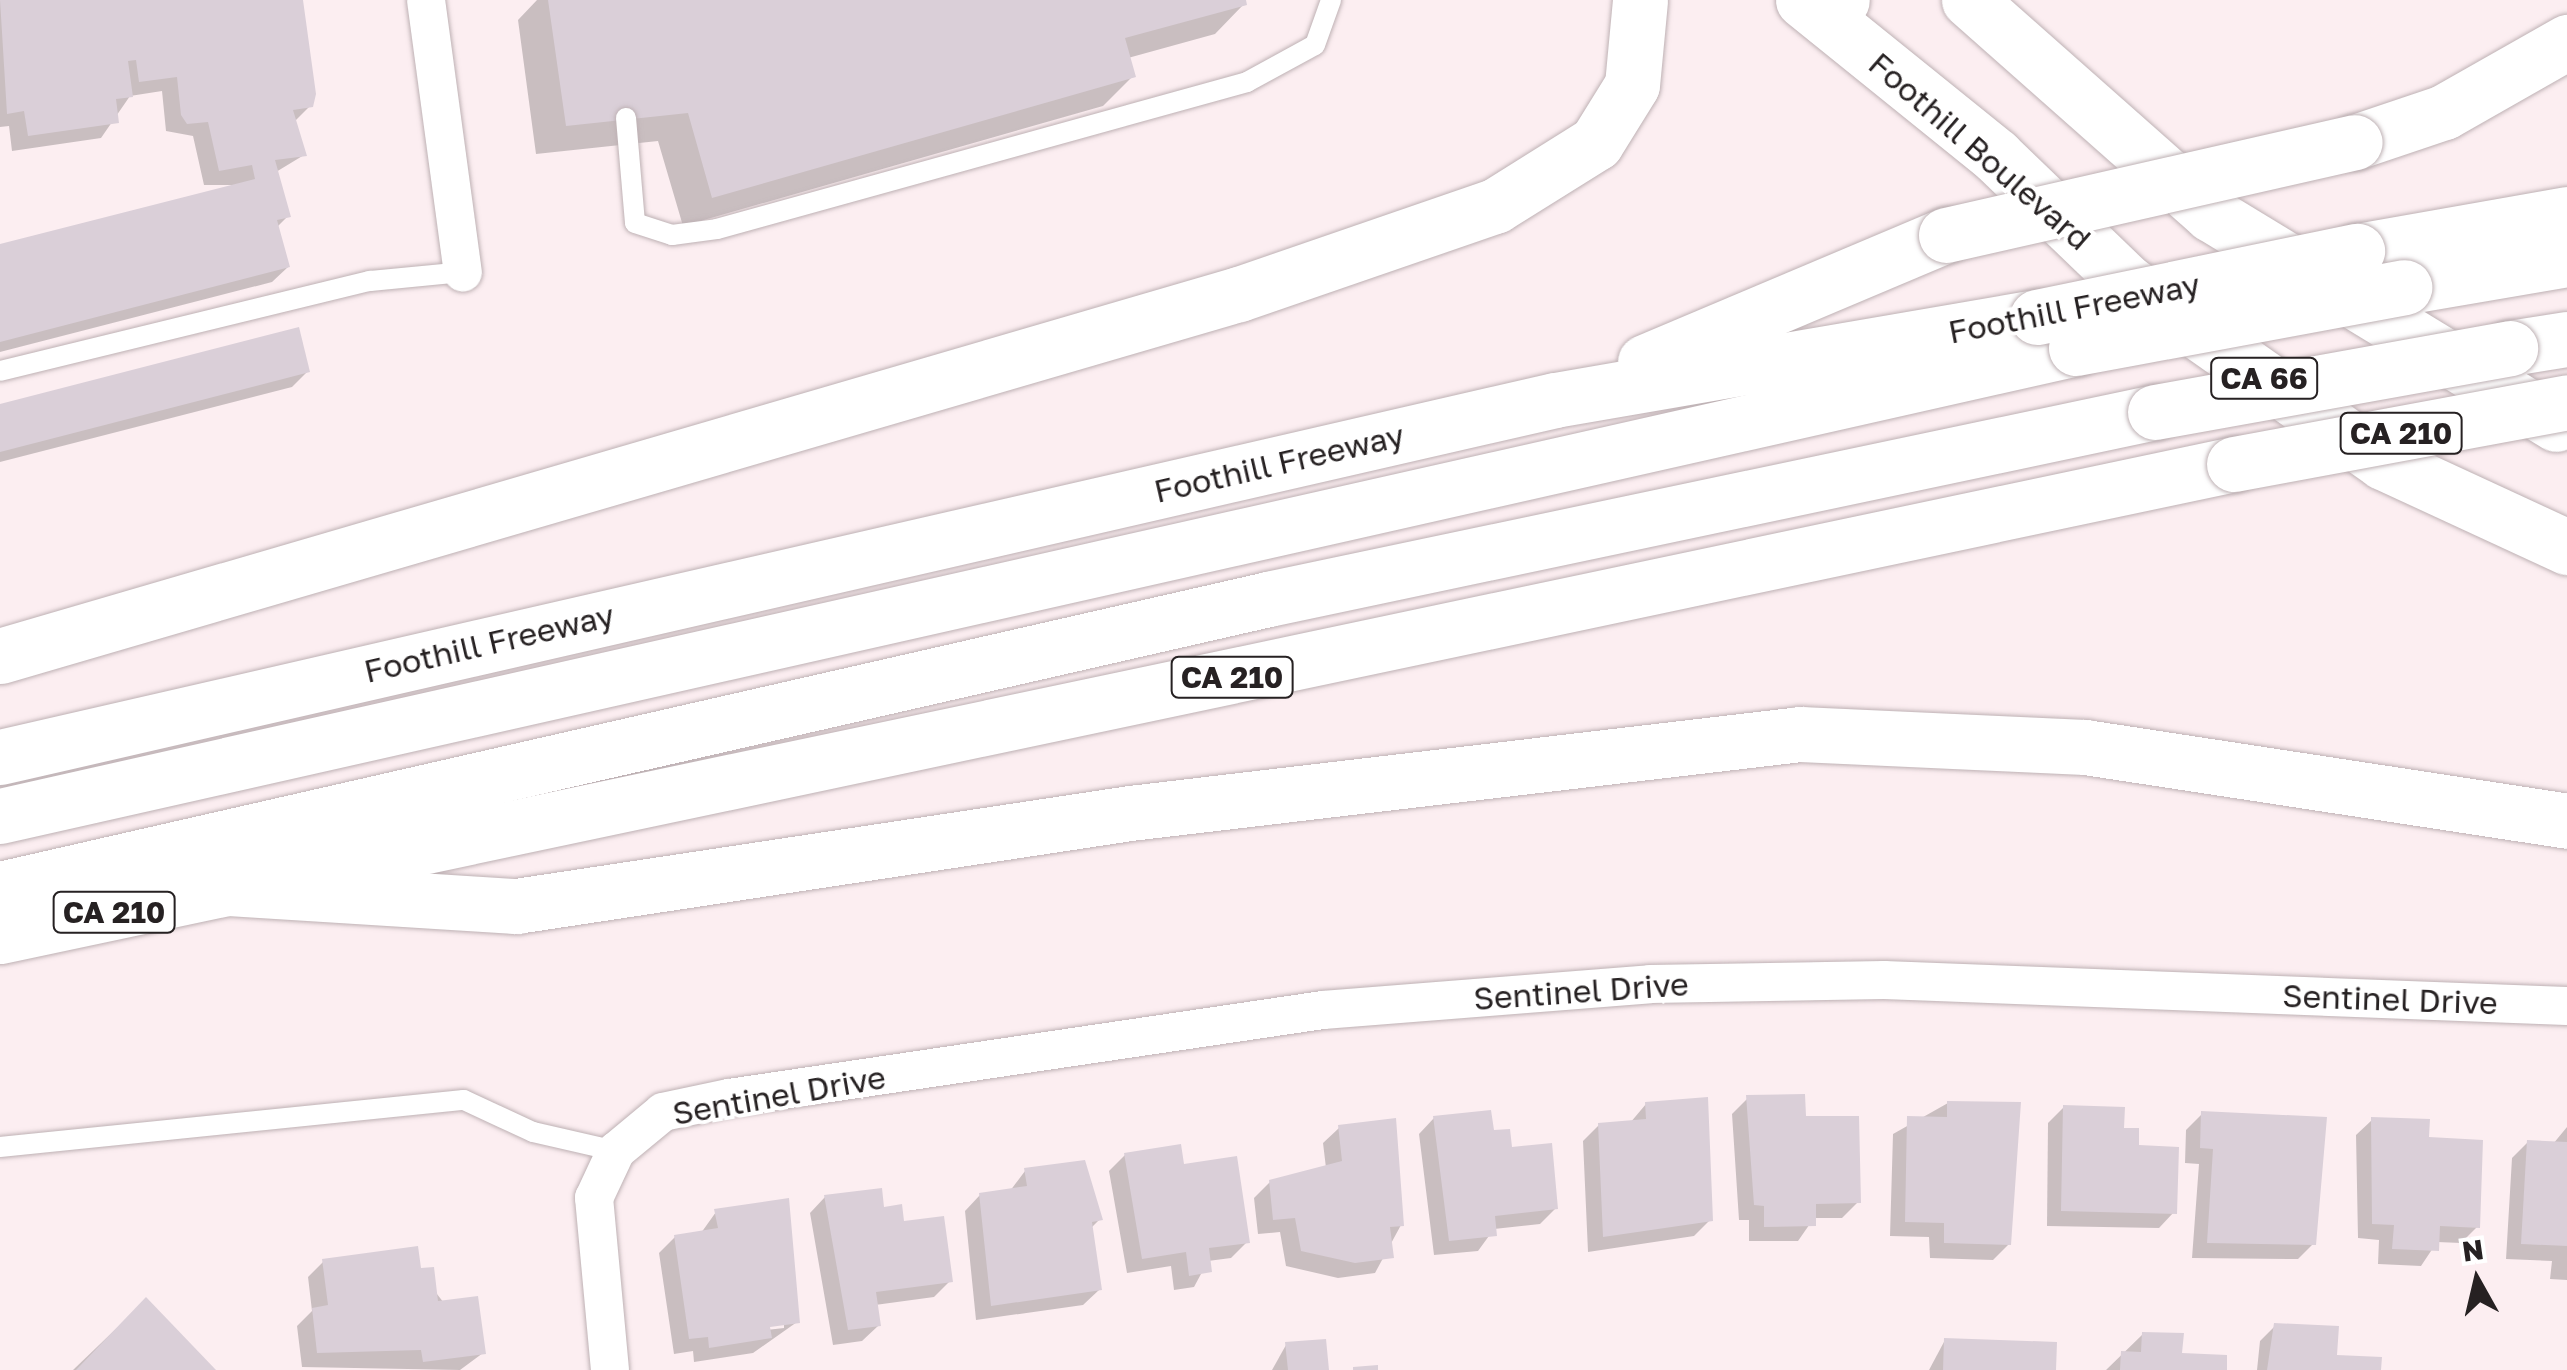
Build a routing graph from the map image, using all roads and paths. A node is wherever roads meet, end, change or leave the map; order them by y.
1 (426, 0) edge
2 (1330, 0) edge
3 (1640, 0) edge
4 (1968, 0) edge
5 (1825, 7) edge
6 (2567, 42) edge
7 (626, 118) dead end
8 (2567, 214) edge
9 (2567, 259) edge
10 (462, 272) joint
11 (2056, 333) junction
12 (2567, 339) edge
13 (0, 370) edge
14 (1555, 400) junction
15 (2567, 402) edge
16 (2567, 430) edge
17 (2567, 547) edge
18 (0, 656) edge
19 (0, 756) edge
20 (2567, 801) edge
21 (2490, 803) junction
22 (0, 816) edge
23 (2567, 821) edge
24 (228, 888) junction
25 (0, 889) edge
26 (0, 936) edge
27 (2567, 1006) edge
28 (0, 1147) edge
29 (616, 1151) junction
30 (610, 1370) edge

1 - 10 street
2 - 7 lane
3 - 18 main road
4 - 16 main road
5 - 17 main road, Foothill Boulevard / CA 66
6 - 14 main road, bridge
8 - 11 main road, Foothill Freeway, bridge
9 - 11 main road, bridge
10 - 13 lane
11 - 14 main road, Foothill Freeway
11 - 22 main road
12 - 25 main road, bridge
14 - 19 main road, Foothill Freeway
15 - 24 main road, CA 210, bridge
20 - 21 main road
21 - 23 main road
21 - 24 main road
24 - 26 main road, CA 210
27 - 29 street, Sentinel Drive
28 - 29 lane
29 - 30 street

